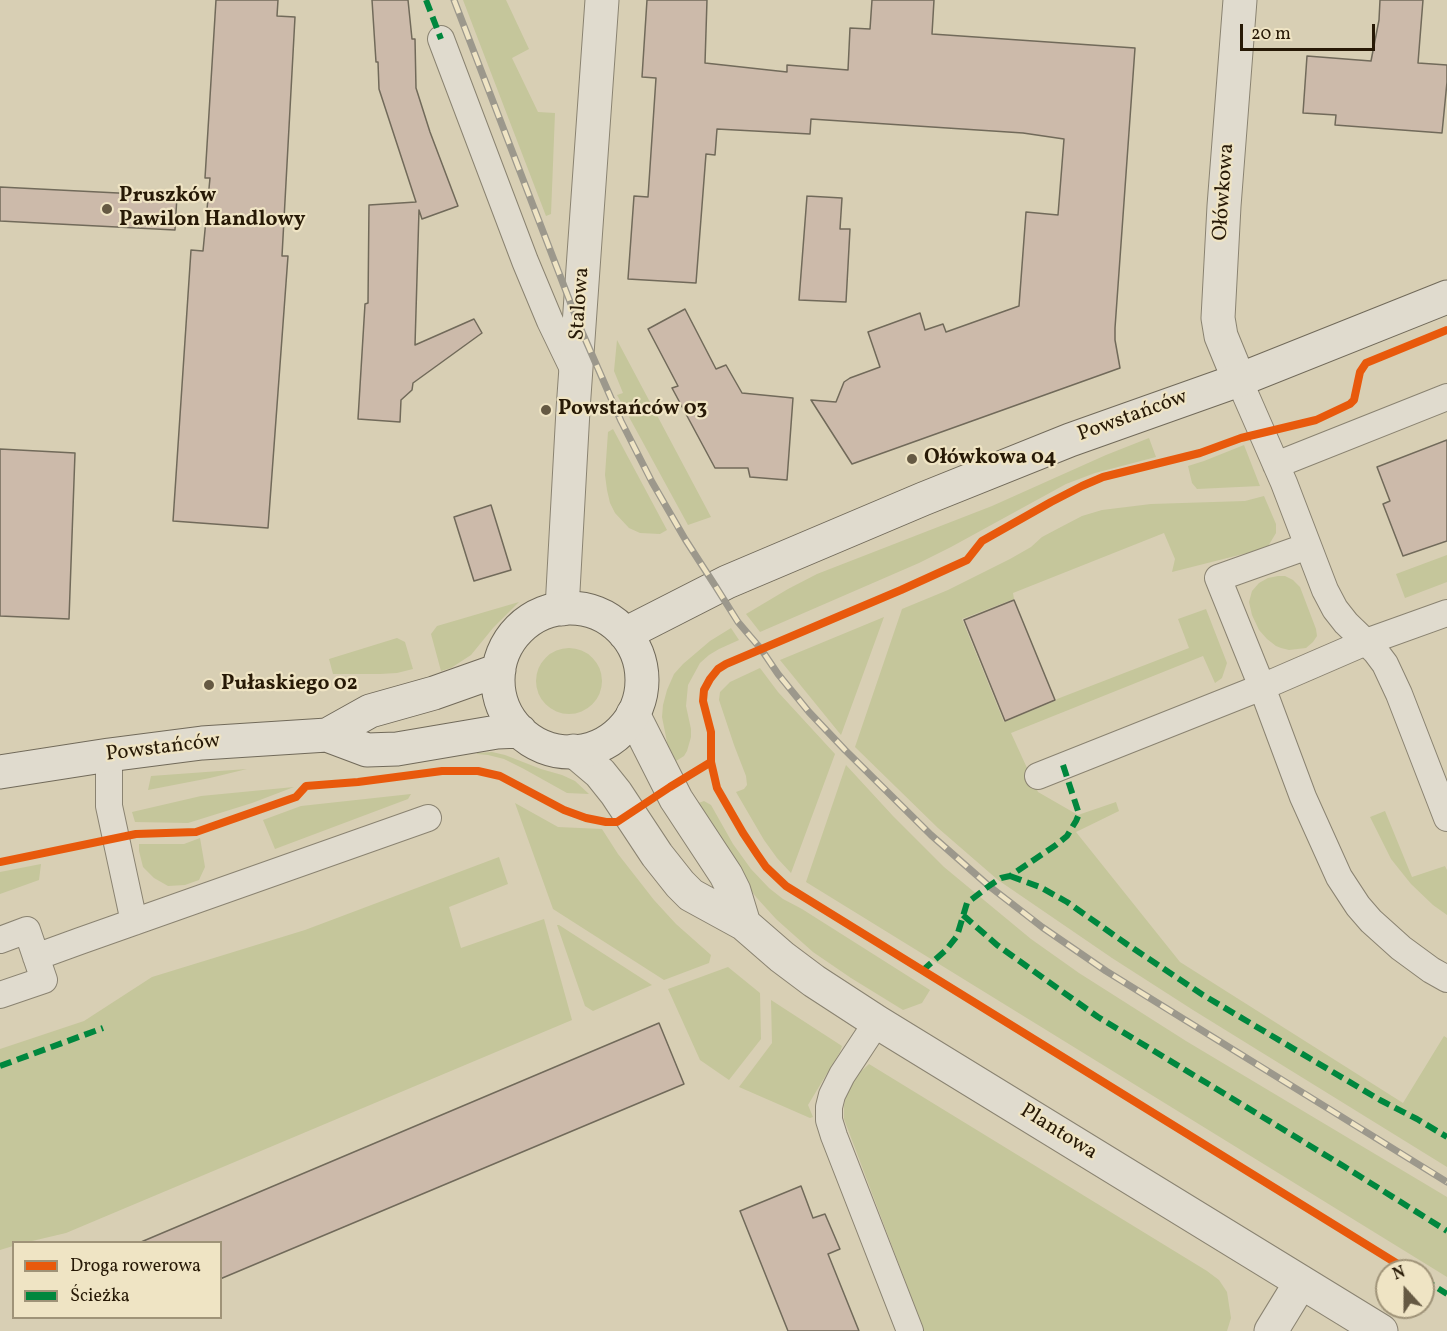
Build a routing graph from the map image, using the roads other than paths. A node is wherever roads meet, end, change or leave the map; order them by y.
1 (602, 0) edge
2 (1240, 0) edge
3 (441, 39) dead end
4 (1447, 297) edge
5 (576, 375) junction
6 (1239, 380) junction
7 (1447, 397) edge
8 (1276, 465) junction
9 (1308, 546) junction
10 (562, 609) junction
11 (1447, 613) edge
12 (625, 634) junction
13 (1366, 642) junction
14 (499, 670) junction
15 (1262, 687) junction
16 (633, 714) junction
17 (520, 731) junction
18 (327, 735) junction
19 (574, 751) junction
20 (109, 755) junction
21 (0, 772) edge
22 (1038, 776) dead end
23 (1447, 818) edge
24 (428, 819) dead end
25 (134, 922) junction
26 (744, 924) junction
27 (0, 940) edge
28 (36, 957) junction
29 (1447, 979) edge
30 (0, 995) edge
31 (877, 1022) junction
32 (1301, 1282) junction
33 (910, 1331) edge
34 (1271, 1331) edge
35 (1381, 1331) edge

1 - 5 street, Stalowa
2 - 6 street, Ołówkowa
3 - 5 lane
4 - 6 street, Powstańców
5 - 10 street, Stalowa
6 - 8 lane
6 - 12 street, Powstańców
7 - 8 lane
8 - 9 lane
9 - 13 lane
9 - 15 lane
10 - 12 street
10 - 14 street
11 - 13 lane
12 - 16 street
13 - 15 lane
13 - 23 lane
14 - 17 street
14 - 18 street, Powstańców
15 - 22 lane
15 - 29 lane
16 - 19 street
16 - 26 street
17 - 18 street, Powstańców
17 - 19 street
18 - 20 street, Powstańców
19 - 26 street, Plantowa
20 - 21 street, Powstańców
20 - 25 lane
24 - 25 lane
25 - 28 lane
26 - 31 street, Plantowa
27 - 28 lane
28 - 30 lane
31 - 32 street, Plantowa
31 - 33 lane
32 - 34 street
32 - 35 street, Plantowa

